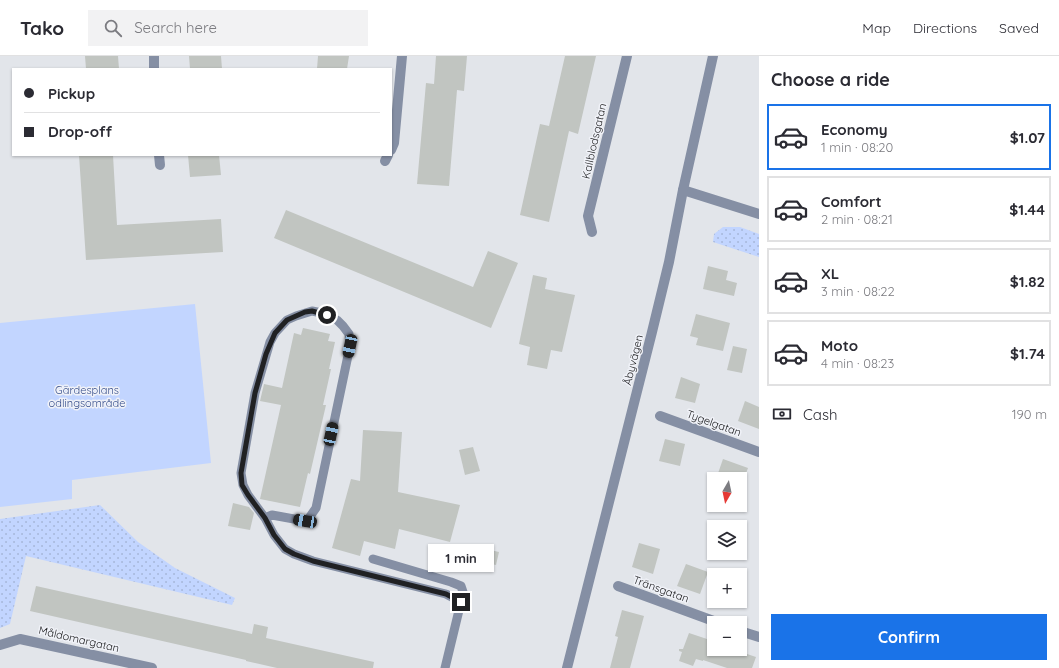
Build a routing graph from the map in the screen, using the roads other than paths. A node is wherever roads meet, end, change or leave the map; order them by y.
1 (154, 56) edge
2 (402, 56) edge
3 (627, 56) edge
4 (713, 56) edge
5 (154, 68) edge
6 (392, 148) edge
7 (683, 190) junction
8 (759, 214) edge
9 (592, 232) dead end
10 (660, 416) dead end
11 (759, 452) edge
12 (265, 518) junction
13 (373, 559) dead end
14 (618, 586) dead end
15 (461, 602) junction
16 (707, 619) edge
17 (747, 634) edge
18 (759, 638) edge
19 (0, 645) edge
20 (152, 668) edge
21 (445, 668) edge
22 (568, 668) edge

1 - 5 street
2 - 6 street
3 - 9 street, Kallblodsgatan
4 - 7 street, Åbyvägen
7 - 8 street
7 - 22 street, Åbyvägen
10 - 11 street, Tygelgatan
12 - 12 lane
12 - 15 lane
13 - 15 lane
14 - 16 street, Tränsgatan
15 - 21 lane
17 - 18 street
19 - 20 street, Måldomargatan

